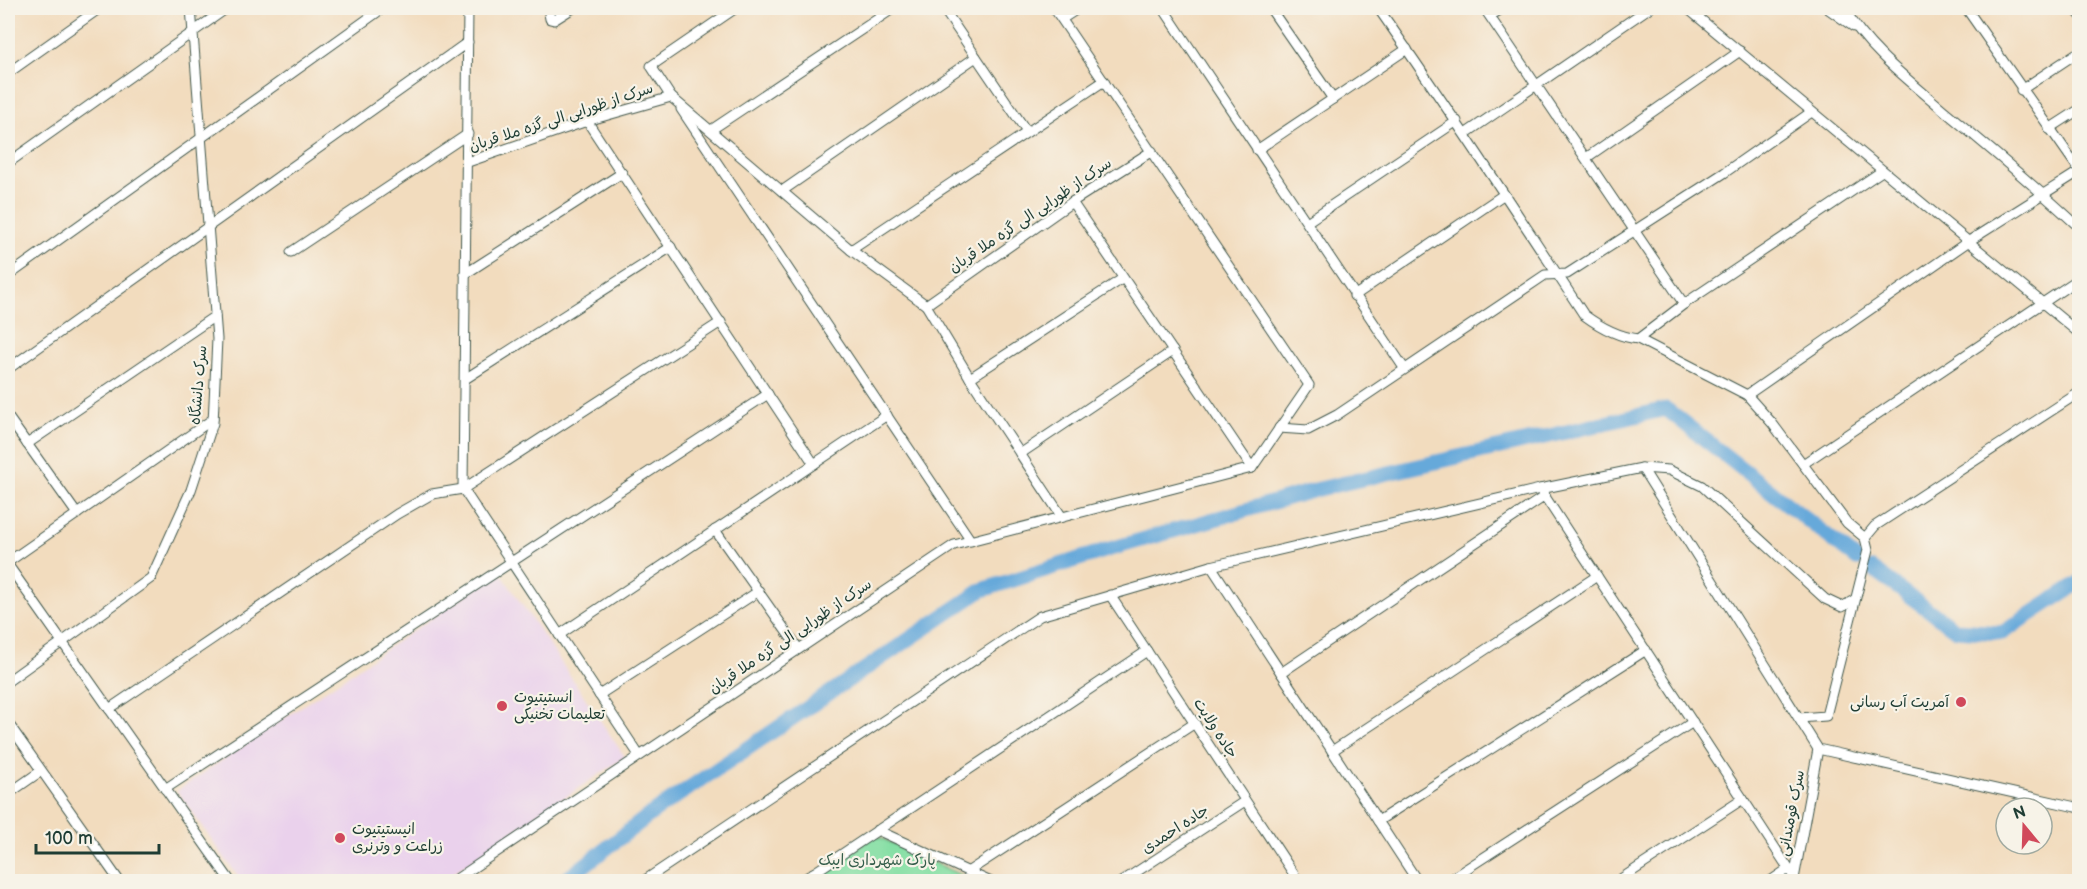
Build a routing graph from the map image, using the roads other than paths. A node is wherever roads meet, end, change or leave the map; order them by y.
1 (100, 8) edge
2 (191, 8) edge
3 (227, 8) edge
4 (383, 8) edge
5 (468, 8) edge
6 (548, 8) edge
7 (573, 8) edge
8 (736, 8) edge
9 (894, 8) edge
10 (943, 8) edge
11 (1054, 8) edge
12 (1079, 8) edge
13 (1163, 8) edge
14 (1270, 8) edge
15 (1378, 8) edge
16 (1484, 8) edge
17 (1503, 8) edge
18 (1649, 8) edge
19 (1687, 8) edge
20 (1827, 8) edge
21 (1844, 8) edge
22 (1966, 8) edge
23 (2074, 8) edge
24 (2079, 15) edge
25 (1490, 16) junction
26 (1062, 19) junction
27 (1856, 29) junction
28 (193, 32) junction
29 (468, 42) junction
30 (1407, 49) junction
31 (1740, 51) junction
32 (2079, 51) edge
33 (976, 57) junction
34 (8, 73) edge
35 (1104, 81) junction
36 (1537, 85) junction
37 (2020, 90) junction
38 (1333, 99) junction
39 (674, 100) junction
40 (2079, 109) edge
41 (1810, 113) junction
42 (587, 121) junction
43 (1457, 121) junction
44 (2049, 129) junction
45 (711, 130) junction
46 (1027, 132) junction
47 (468, 134) junction
48 (1465, 134) junction
49 (201, 139) junction
50 (1257, 150) junction
51 (1152, 151) junction
52 (1586, 158) junction
53 (8, 162) edge
54 (468, 162) junction
55 (1882, 171) junction
56 (2079, 171) edge
57 (622, 173) junction
58 (782, 191) junction
59 (1503, 195) junction
60 (2044, 195) junction
61 (1072, 202) junction
62 (1306, 222) junction
63 (208, 227) junction
64 (2079, 228) edge
65 (1634, 231) junction
66 (1969, 240) junction
67 (670, 246) junction
68 (851, 250) junction
69 (291, 252) dead end
70 (465, 274) junction
71 (1557, 274) junction
72 (8, 276) edge
73 (2079, 278) edge
74 (1122, 279) junction
75 (1354, 296) junction
76 (2043, 302) junction
77 (1684, 304) junction
78 (926, 305) junction
79 (215, 316) junction
80 (721, 322) junction
81 (2079, 334) edge
82 (1638, 339) junction
83 (1173, 351) junction
84 (1404, 368) junction
85 (8, 369) edge
86 (970, 378) junction
87 (465, 379) junction
88 (2079, 392) edge
89 (768, 394) junction
90 (1747, 394) junction
91 (887, 415) junction
92 (8, 417) edge
93 (213, 419) junction
94 (1279, 428) junction
95 (27, 444) junction
96 (1020, 454) junction
97 (814, 464) junction
98 (1803, 464) junction
99 (1252, 468) junction
100 (1642, 468) junction
101 (464, 489) junction
102 (1543, 492) junction
103 (77, 514) junction
104 (1062, 517) junction
105 (715, 530) junction
106 (1865, 538) junction
107 (971, 541) junction
108 (510, 561) junction
109 (8, 564) edge
110 (1211, 567) junction
111 (1597, 576) junction
112 (759, 591) junction
113 (1110, 595) junction
114 (1854, 600) junction
115 (559, 635) junction
116 (62, 643) junction
117 (798, 648) junction
118 (1646, 650) junction
119 (1147, 651) junction
120 (1281, 674) junction
121 (8, 681) edge
122 (599, 695) junction
123 (109, 709) junction
124 (1799, 718) junction
125 (1693, 722) junction
126 (8, 723) edge
127 (1195, 723) junction
128 (1818, 749) junction
129 (1332, 751) junction
130 (639, 756) junction
131 (41, 771) junction
132 (165, 789) junction
133 (8, 794) edge
134 (1743, 799) junction
135 (1245, 801) junction
136 (2079, 808) edge
137 (1378, 821) junction
138 (877, 830) junction
139 (969, 872) junction
140 (813, 873) junction
141 (1792, 876) edge
142 (1295, 880) edge
143 (120, 882) edge
144 (231, 882) edge
145 (452, 882) edge
146 (642, 882) edge
147 (800, 882) edge
148 (830, 882) edge
149 (991, 882) edge
150 (1121, 882) edge
151 (1418, 882) edge
152 (1446, 882) edge
153 (1616, 882) edge
154 (1769, 882) edge

1 - 34 street
2 - 28 street, سرک دانشگاه
3 - 28 street
4 - 49 street
5 - 29 street
6 - 7 street
8 - 39 street
9 - 45 street
10 - 33 street
11 - 26 street
12 - 26 street
13 - 50 street
14 - 38 street
15 - 30 street
16 - 25 street
17 - 25 street
18 - 36 street
19 - 31 street
20 - 27 street
21 - 27 street
22 - 37 street
23 - 24 street
25 - 36 street
26 - 35 street
27 - 60 street
28 - 49 street, سرک دانشگاه
28 - 53 street
29 - 47 street
29 - 63 street
30 - 38 street
30 - 43 street
31 - 41 street
31 - 52 street
32 - 37 street
33 - 46 street
33 - 58 street
35 - 46 street
35 - 51 street
36 - 48 street
36 - 52 street
37 - 44 street
38 - 50 street
39 - 42 street, سرک از ظورایی الی گزه ملا قربان
39 - 45 street, سرک از ظورایی الی گزه ملا قربان
39 - 91 street
40 - 44 street
41 - 55 street
41 - 65 street
42 - 54 street, سرک از ظورایی الی گزه ملا قربان
42 - 57 street
43 - 48 street
43 - 62 street
44 - 56 street
45 - 58 street, سرک از ظورایی الی گزه ملا قربان
46 - 68 street
47 - 54 street
47 - 69 street
48 - 59 street
49 - 63 street, سرک دانشگاه
49 - 72 street
50 - 62 street
51 - 61 street, سرک از ظورایی الی گزه ملا قربان
51 - 94 street
52 - 65 street
54 - 70 street, سرک از ظورایی الی گزه ملا قربان
55 - 66 street
55 - 77 street
56 - 60 street
57 - 67 street
57 - 70 street
58 - 68 street, سرک از ظورایی الی گزه ملا قربان
59 - 71 street
59 - 75 street
60 - 64 street
60 - 66 street
61 - 74 street
61 - 78 street, سرک از ظورایی الی گزه ملا قربان
62 - 75 street
63 - 79 street, سرک دانشگاه
63 - 85 street
65 - 71 street
65 - 77 street
66 - 76 street
66 - 90 street
67 - 80 street
67 - 87 street
68 - 78 street, سرک از ظورایی الی گزه ملا قربان
70 - 87 street, سرک از ظورایی الی گزه ملا قربان
71 - 82 street
71 - 84 street
73 - 76 street
74 - 83 street
74 - 86 street
75 - 84 street
76 - 81 street
76 - 98 street
77 - 82 street
78 - 86 street
79 - 93 street, سرک دانشگاه
79 - 95 street
80 - 89 street
80 - 101 street
82 - 90 street
83 - 96 street
83 - 99 street
84 - 94 street
86 - 96 street
87 - 101 street, سرک از ظورایی الی گزه ملا قربان
88 - 106 street
89 - 97 street
89 - 108 street
90 - 98 street
91 - 97 street
91 - 107 street
92 - 95 street
93 - 103 street
93 - 116 street, سرک دانشگاه
94 - 99 street
95 - 103 street
96 - 104 street
97 - 105 street
98 - 106 street
99 - 104 street, سرک از ظورایی الی گزه ملا قربان
100 - 102 street
100 - 114 street
100 - 124 street
101 - 108 street
101 - 123 street
102 - 110 street
102 - 111 street
102 - 120 street
103 - 109 street
104 - 107 street, سرک از ظورایی الی گزه ملا قربان
105 - 112 street
105 - 115 street
106 - 114 street
107 - 117 street, سرک از ظورایی الی گزه ملا قربان
108 - 115 street
108 - 132 street
109 - 116 street
110 - 113 street
110 - 120 street
111 - 118 street
111 - 129 street
112 - 117 street
112 - 122 street
113 - 119 street, جاده ولایت
113 - 146 street
114 - 124 street
115 - 122 street
116 - 121 street, سرک دانشگاه
116 - 123 street
117 - 130 street, سرک از ظورایی الی گزه ملا قربان
118 - 125 street
118 - 137 street
119 - 127 street, جاده ولایت
119 - 138 street
120 - 129 street
122 - 130 street
123 - 132 street
124 - 128 street
125 - 134 street
125 - 152 street
126 - 131 street
127 - 135 street, جاده ولایت
127 - 139 street
128 - 136 street
128 - 141 street, سرک قومندانی
129 - 137 street
130 - 145 street, سرک از ظورایی الی گزه ملا قربان
131 - 133 street
131 - 143 street
132 - 144 street
134 - 141 street
134 - 153 street
135 - 142 street, جاده ولایت
135 - 150 street, جاده احمدی
137 - 151 street
138 - 139 street
138 - 140 street
139 - 149 street
140 - 147 street
140 - 148 street
141 - 154 street

